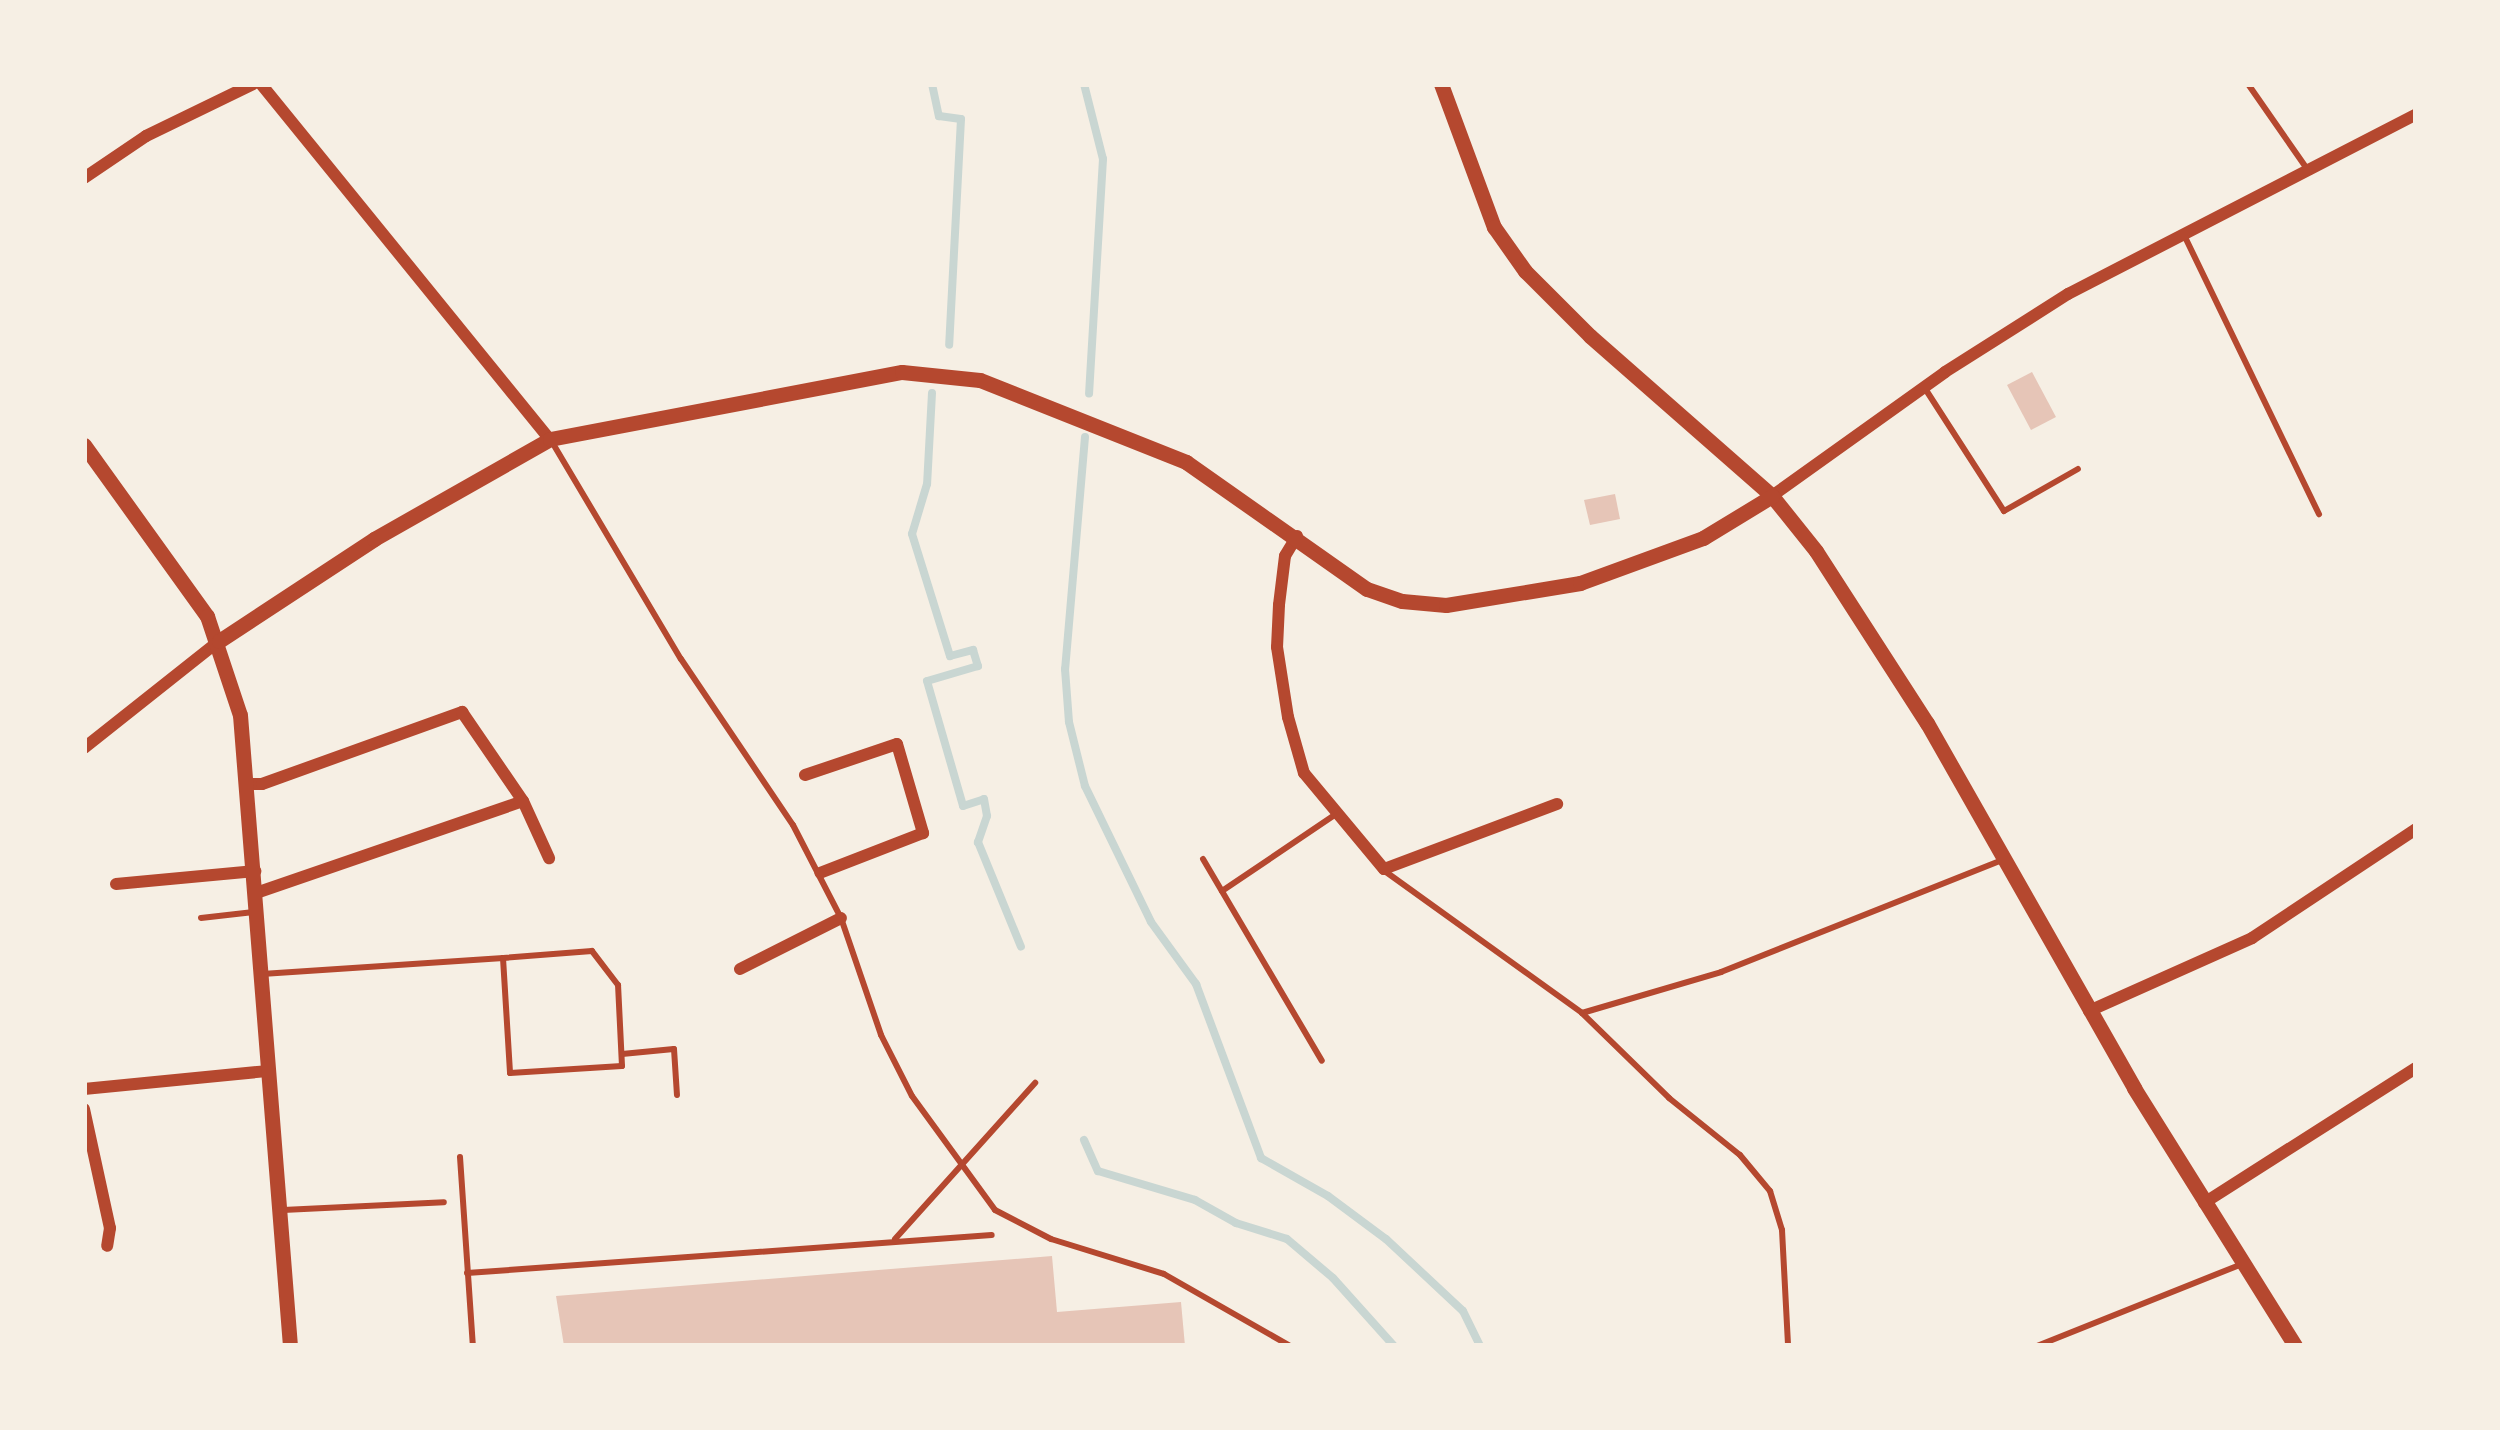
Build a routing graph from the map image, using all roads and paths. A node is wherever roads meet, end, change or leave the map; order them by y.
1 (257, 84) edge
2 (1441, 84) edge
3 (2248, 84) edge
4 (2416, 114) edge
5 (2307, 169) junction
6 (84, 178) edge
7 (2183, 234) junction
8 (1924, 387) junction
9 (550, 440) junction
10 (84, 445) edge
11 (2078, 470) dead end
12 (1772, 496) junction
13 (2319, 514) dead end
14 (1297, 536) junction
15 (220, 641) junction
16 (84, 748) edge
17 (806, 775) dead end
18 (248, 784) junction
19 (523, 801) junction
20 (1557, 804) dead end
21 (1336, 814) junction
22 (2416, 830) edge
23 (549, 858) dead end
24 (1203, 859) dead end
25 (2005, 859) junction
26 (1384, 869) junction
27 (255, 871) junction
28 (820, 874) junction
29 (116, 884) dead end
30 (1222, 891) junction
31 (256, 893) junction
32 (258, 912) junction
33 (201, 917) dead end
34 (841, 918) junction
35 (502, 958) junction
36 (740, 969) dead end
37 (262, 974) junction
38 (2089, 1011) junction
39 (1582, 1013) junction
40 (622, 1054) junction
41 (1322, 1060) dead end
42 (2416, 1068) edge
43 (269, 1071) junction
44 (1035, 1083) dead end
45 (84, 1089) edge
46 (677, 1095) dead end
47 (84, 1109) edge
48 (460, 1157) dead end
49 (964, 1165) junction
50 (444, 1202) dead end
51 (2204, 1203) junction
52 (280, 1210) junction
53 (992, 1235) dead end
54 (892, 1242) junction
55 (107, 1246) dead end
56 (2242, 1264) junction
57 (467, 1273) junction
58 (290, 1346) edge
59 (473, 1346) edge
60 (1290, 1346) edge
61 (1788, 1346) edge
62 (2037, 1346) edge
63 (2295, 1346) edge

1 - 6 street
1 - 9 street
2 - 12 street
3 - 5 lane
4 - 5 street
5 - 7 street
7 - 8 street
7 - 13 lane
8 - 11 lane
8 - 12 street
9 - 14 street
9 - 15 street
9 - 28 lane
10 - 15 street
12 - 14 street
12 - 25 street
14 - 21 street
15 - 16 street
15 - 18 street
17 - 28 street
18 - 19 street
18 - 27 street
19 - 23 street
19 - 31 street
20 - 26 street
21 - 26 street
21 - 30 lane
22 - 38 street
24 - 30 lane
25 - 38 street
25 - 39 lane
26 - 39 lane
27 - 29 street
27 - 31 street
28 - 34 lane
30 - 41 lane
31 - 32 street
32 - 33 lane
32 - 37 street
34 - 36 street
34 - 49 lane
35 - 37 lane
35 - 40 lane
35 - 40 lane
37 - 43 street
38 - 51 street
39 - 61 lane
40 - 46 lane
42 - 51 street
43 - 45 street
43 - 52 street
44 - 49 lane
47 - 55 street
48 - 57 lane
49 - 54 lane
49 - 60 lane
50 - 52 lane
51 - 56 street
52 - 58 street
53 - 54 lane
54 - 57 lane
56 - 62 lane
56 - 63 street
57 - 59 lane

